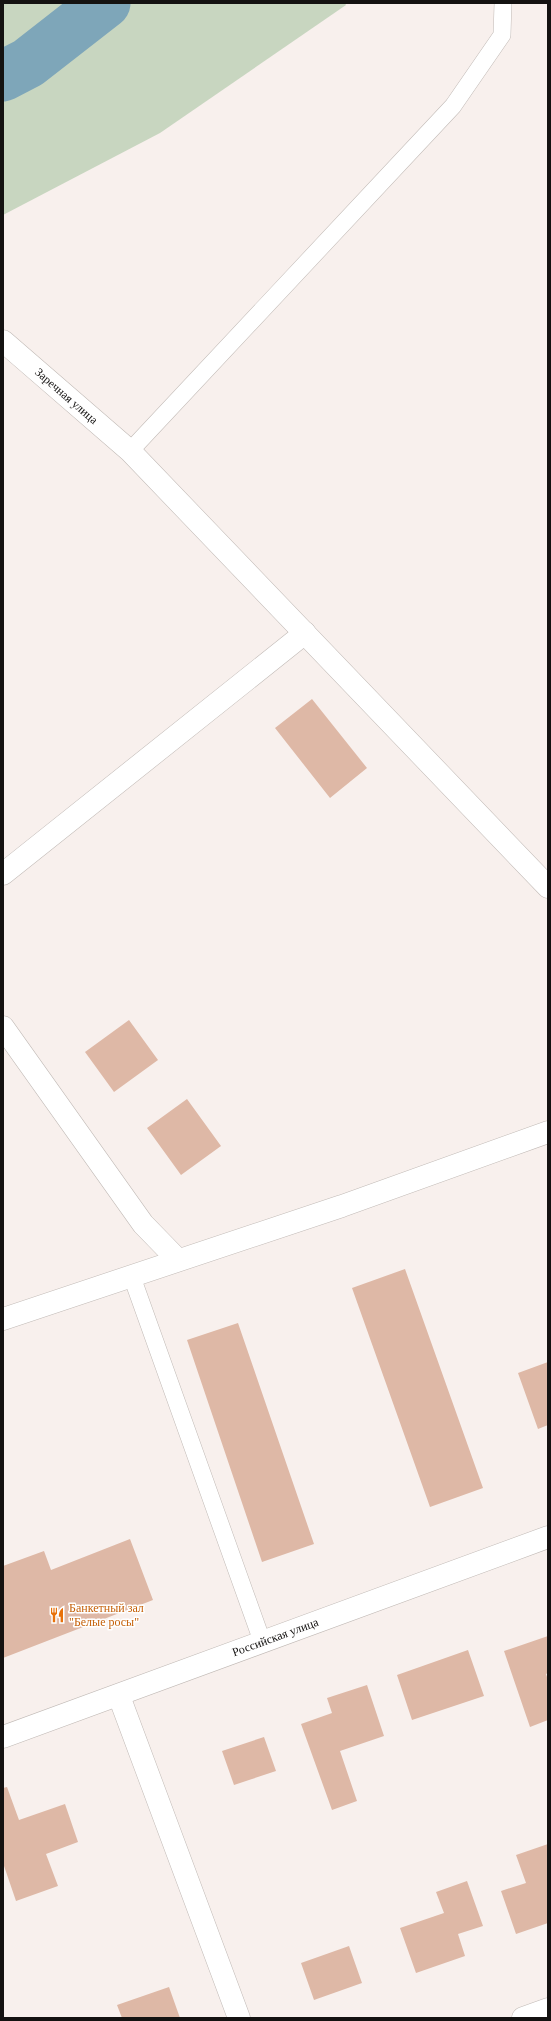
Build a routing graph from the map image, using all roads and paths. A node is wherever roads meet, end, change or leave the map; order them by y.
1 (503, 3) edge
2 (3, 341) edge
3 (130, 452) junction
4 (305, 633) junction
5 (3, 874) edge
6 (548, 886) edge
7 (3, 1027) edge
8 (548, 1132) edge
9 (178, 1260) junction
10 (132, 1277) junction
11 (3, 1319) edge
12 (548, 1537) edge
13 (262, 1641) junction
14 (119, 1696) junction
15 (3, 1737) edge
16 (548, 2009) edge
17 (239, 2018) edge
18 (522, 2018) edge

1 - 3 lane
2 - 3 street, Заречная улица
3 - 4 street, Заречная улица
4 - 5 street
4 - 6 street, Заречная улица
7 - 9 street
8 - 9 street
9 - 10 street
10 - 11 street
10 - 13 lane
12 - 13 street, Российская улица
13 - 14 street, Российская улица
14 - 15 street, Российская улица
14 - 17 street
16 - 18 street

